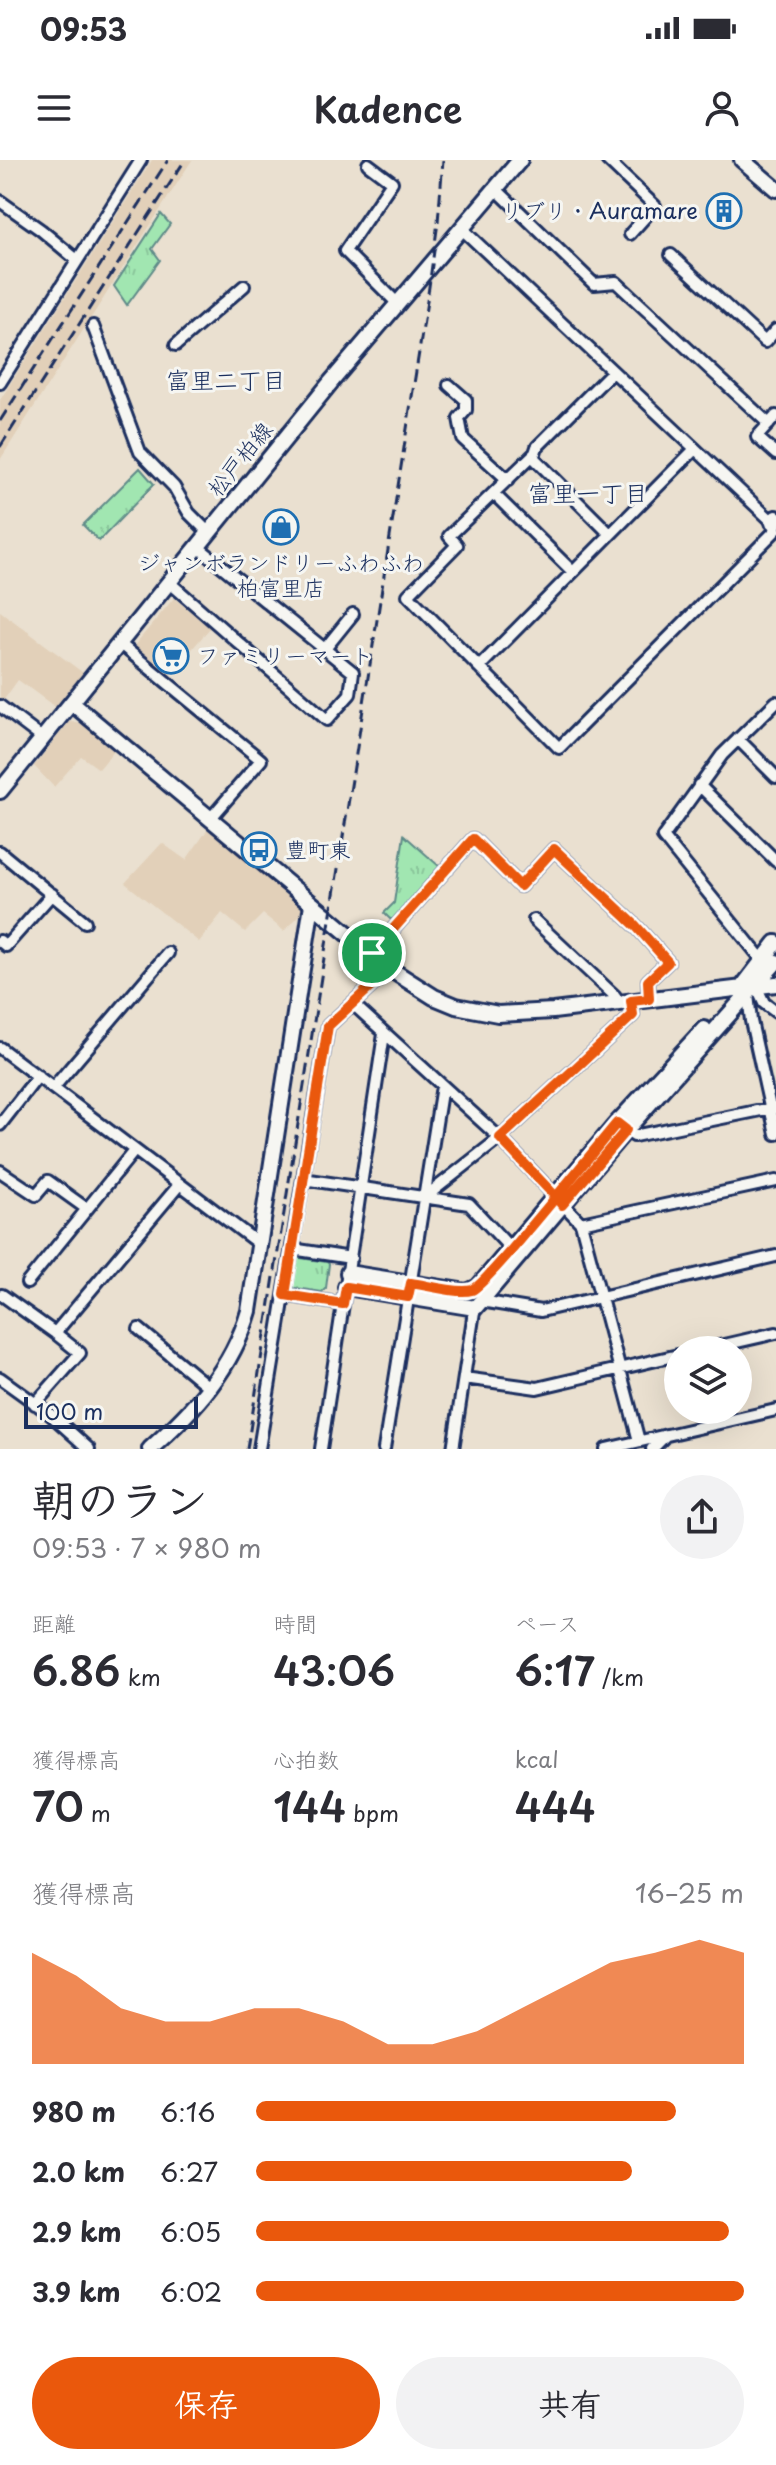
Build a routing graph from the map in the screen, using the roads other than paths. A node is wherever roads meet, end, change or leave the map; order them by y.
1 (126, 160) edge
2 (520, 160) edge
3 (607, 160) edge
4 (742, 160) edge
5 (368, 164) dead end
6 (138, 165) edge
7 (496, 189) junction
8 (776, 189) edge
9 (0, 201) edge
10 (462, 229) junction
11 (630, 234) dead end
12 (671, 255) dead end
13 (77, 260) junction
14 (244, 286) dead end
15 (397, 303) junction
16 (93, 326) dead end
17 (776, 330) edge
18 (176, 345) dead end
19 (612, 372) junction
20 (0, 383) edge
21 (449, 385) dead end
22 (772, 420) edge
23 (695, 449) junction
24 (776, 454) edge
25 (532, 456) junction
26 (508, 480) junction
27 (494, 494) junction
28 (775, 524) edge
29 (209, 533) junction
30 (610, 534) junction
31 (198, 547) junction
32 (573, 572) junction
33 (169, 582) junction
34 (353, 614) dead end
35 (119, 643) junction
36 (324, 650) junction
37 (479, 667) junction
38 (776, 702) edge
39 (72, 703) junction
40 (0, 706) edge
41 (42, 738) junction
42 (738, 739) junction
43 (776, 777) edge
44 (699, 785) junction
45 (0, 791) edge
46 (210, 819) junction
47 (0, 852) edge
48 (776, 861) edge
49 (52, 894) junction
50 (312, 904) junction
51 (534, 920) dead end
52 (85, 922) dead end
53 (0, 941) edge
54 (776, 943) edge
55 (168, 953) dead end
56 (372, 953) junction
57 (769, 961) edge
58 (390, 969) junction
59 (776, 984) edge
60 (748, 990) junction
61 (649, 999) junction
62 (624, 1002) junction
63 (353, 1004) junction
64 (776, 1012) edge
65 (384, 1034) junction
66 (0, 1048) edge
67 (38, 1076) junction
68 (442, 1086) junction
69 (54, 1087) junction
70 (773, 1107) edge
71 (0, 1125) edge
72 (621, 1127) junction
73 (776, 1134) edge
74 (500, 1138) junction
75 (134, 1151) junction
76 (0, 1171) edge
77 (303, 1179) junction
78 (776, 1181) edge
79 (179, 1185) junction
80 (361, 1186) junction
81 (425, 1197) junction
82 (558, 1200) junction
83 (87, 1209) junction
84 (581, 1223) junction
85 (259, 1244) junction
86 (292, 1249) junction
87 (515, 1252) junction
88 (776, 1256) edge
89 (348, 1273) junction
90 (27, 1283) dead end
91 (410, 1290) junction
92 (2, 1295) dead end
93 (285, 1295) junction
94 (601, 1297) junction
95 (478, 1299) junction
96 (343, 1304) junction
97 (139, 1329) dead end
98 (55, 1333) junction
99 (776, 1333) edge
100 (752, 1339) edge
101 (664, 1358) edge
102 (620, 1369) junction
103 (0, 1378) edge
104 (464, 1378) junction
105 (210, 1388) junction
106 (35, 1404) junction
107 (776, 1410) edge
108 (668, 1434) junction
109 (639, 1441) junction
110 (658, 1447) edge
111 (89, 1449) edge
112 (150, 1449) edge
113 (259, 1449) edge
114 (321, 1449) edge
115 (384, 1449) edge
116 (453, 1449) edge
117 (606, 1449) edge

1 - 6 street
2 - 7 street, 松戸柏線
3 - 11 street
4 - 8 street
5 - 15 street
6 - 13 street
7 - 10 street, 松戸柏線
7 - 22 street
9 - 13 street
10 - 15 street, 松戸柏線
10 - 19 street
12 - 17 street
13 - 20 street
14 - 18 street
15 - 29 street, 松戸柏線
16 - 29 street
19 - 23 street
19 - 25 street
21 - 26 street
22 - 24 street
23 - 28 street
23 - 30 street
25 - 26 street
25 - 30 street
26 - 27 street
27 - 32 street
27 - 37 street
28 - 37 street
29 - 31 street, 松戸柏線
30 - 32 street
31 - 33 street, 松戸柏線
31 - 36 street
32 - 37 street
33 - 35 street, 松戸柏線
33 - 36 street
34 - 36 street
35 - 39 street, 松戸柏線
35 - 46 street
38 - 42 street
39 - 41 street, 松戸柏線
39 - 46 street
40 - 41 street
41 - 45 street, 松戸柏線
42 - 43 street
42 - 44 street
44 - 48 street
44 - 57 street
46 - 50 street
47 - 49 street
49 - 52 street
49 - 53 street
50 - 56 street
50 - 85 street
51 - 62 street
54 - 57 street
55 - 69 street
56 - 58 street
56 - 61 street
57 - 60 street
58 - 62 street
58 - 63 street
59 - 60 street
60 - 61 street
60 - 64 street
60 - 70 street
60 - 72 street
61 - 62 street
62 - 74 street
63 - 65 street
63 - 77 street
65 - 68 street
65 - 80 street
66 - 67 street
67 - 69 street
67 - 71 street
68 - 74 street
68 - 81 street
69 - 75 street
70 - 72 street
70 - 73 street
72 - 82 street
74 - 81 street
74 - 82 street
75 - 79 street
75 - 83 street
76 - 83 street
77 - 80 street
77 - 86 street
78 - 84 street
79 - 85 street
79 - 98 street
80 - 81 street
80 - 89 street
81 - 87 street
81 - 91 street
82 - 84 street
82 - 87 street
83 - 90 street
84 - 94 street
85 - 105 street
86 - 89 street
86 - 93 street
87 - 95 street
88 - 94 street
89 - 91 street
89 - 96 street
91 - 95 street
91 - 95 street
91 - 115 street
92 - 98 street
93 - 96 street
93 - 113 street
94 - 95 street
94 - 102 street
95 - 104 street
96 - 114 street
97 - 105 street
98 - 106 street
99 - 100 street
101 - 102 street
102 - 104 street
102 - 109 street
103 - 106 street
104 - 116 street
105 - 112 street
106 - 111 street
107 - 108 street
108 - 109 street
108 - 110 street
109 - 117 street

